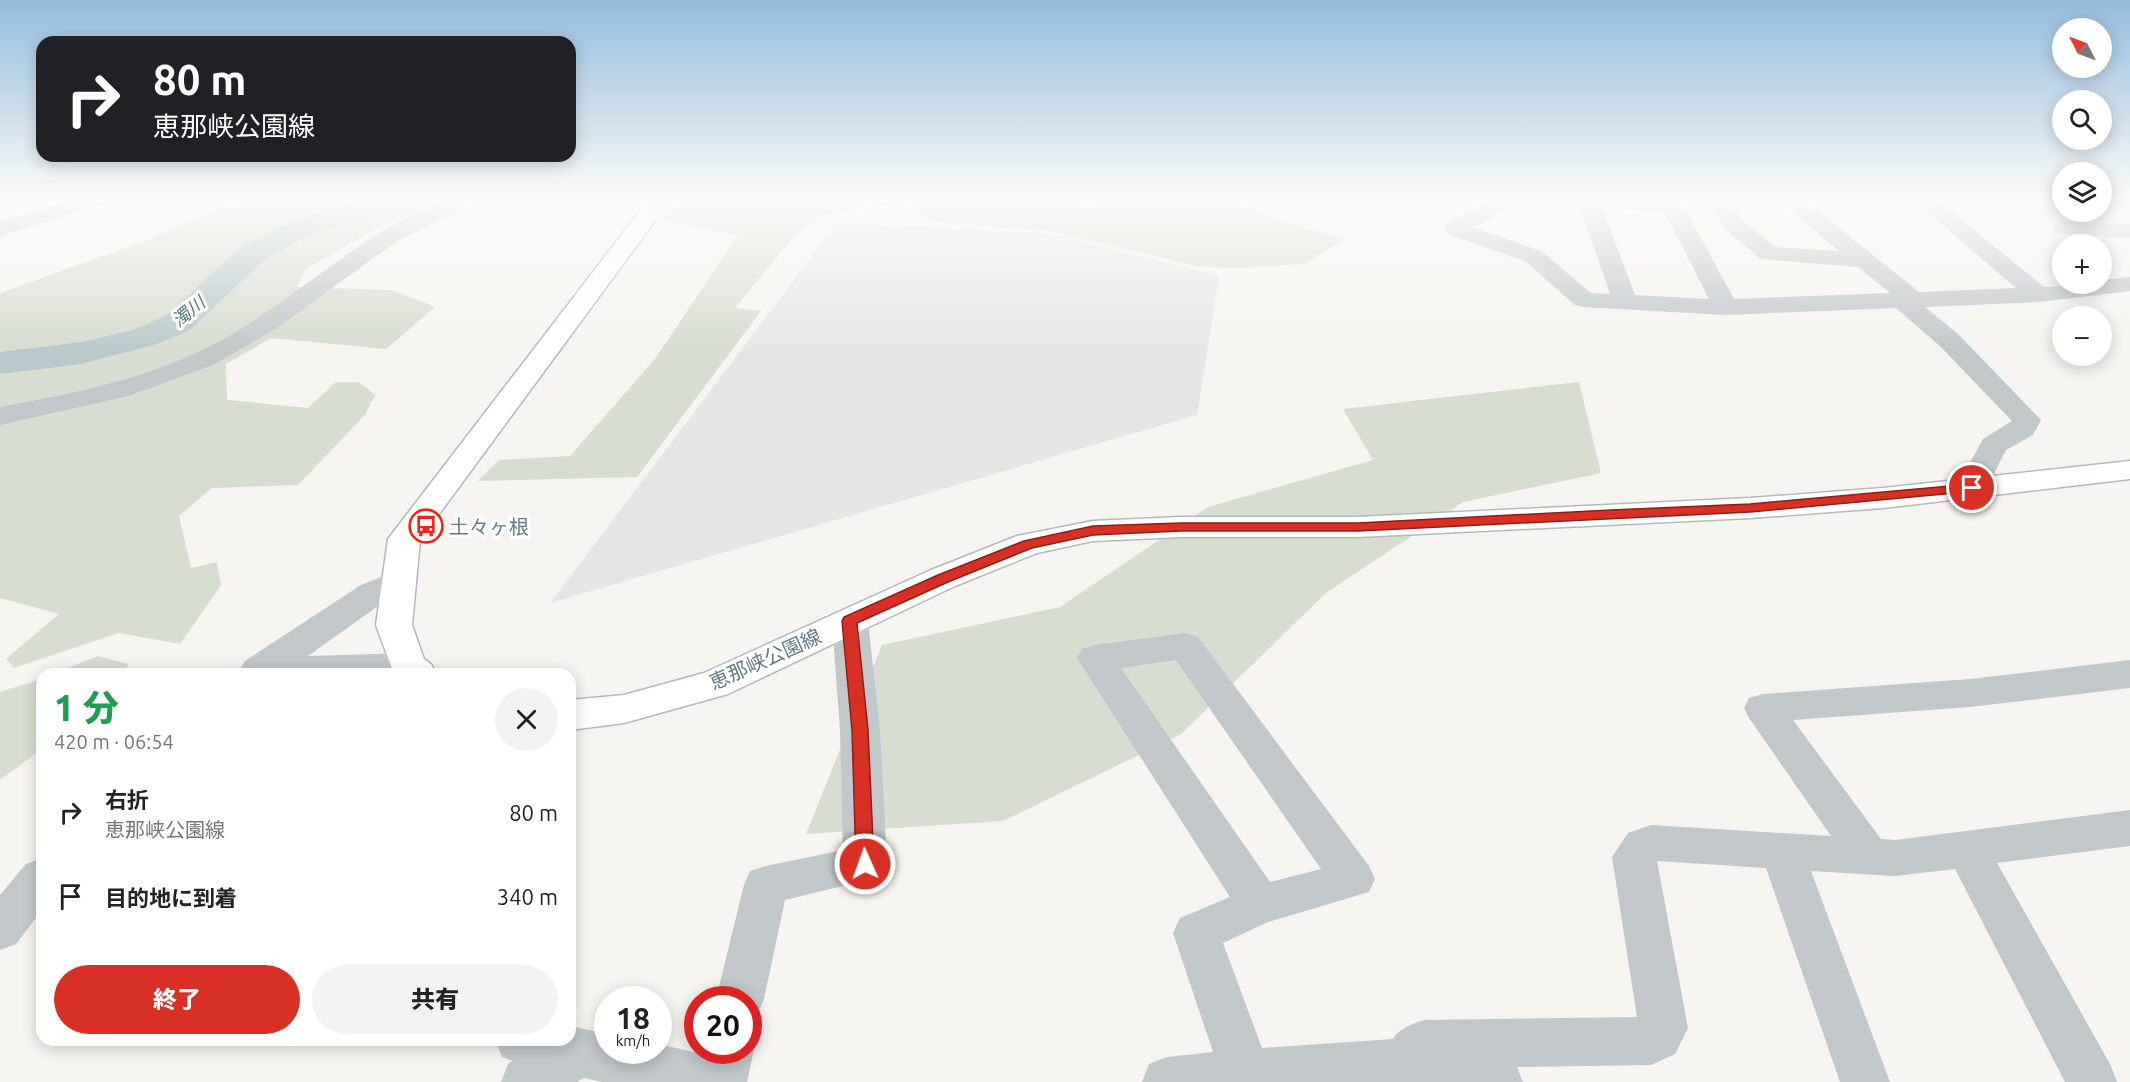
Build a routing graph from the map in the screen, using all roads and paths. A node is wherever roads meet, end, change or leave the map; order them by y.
1 (370, 249) edge
2 (622, 249) edge
3 (1514, 249) edge
4 (1606, 249) edge
5 (1696, 249) edge
6 (1764, 249) edge
7 (1850, 249) edge
8 (1984, 249) edge
9 (1863, 260) junction
10 (2130, 284) edge
11 (2039, 295) junction
12 (1907, 299) junction
13 (1626, 303) junction
14 (1726, 306) junction
15 (0, 416) edge
16 (2130, 470) edge
17 (1972, 488) junction
18 (398, 581) junction
19 (850, 621) junction
20 (262, 668) edge
21 (412, 668) edge
22 (2130, 674) edge
23 (576, 714) edge
24 (2130, 828) edge
25 (1967, 849) junction
26 (1782, 852) junction
27 (1870, 856) junction
28 (36, 884) edge
29 (1260, 905) junction
30 (0, 929) edge
31 (743, 986) edge
32 (548, 1046) edge
33 (581, 1053) junction
34 (725, 1064) edge
35 (1408, 1064) junction
36 (1241, 1078) edge
37 (526, 1082) edge
38 (720, 1082) edge
39 (1167, 1082) edge
40 (1498, 1082) edge
41 (1865, 1082) edge
42 (2092, 1082) edge

1 - 15 street
2 - 18 main road
3 - 13 street
4 - 13 street
5 - 14 street
6 - 9 street
7 - 9 street
8 - 11 street
9 - 12 street
10 - 11 street
11 - 12 street
12 - 14 street
12 - 17 street
13 - 14 street
16 - 17 main road, 恵那峡公園線
17 - 19 main road, 恵那峡公園線
18 - 20 street
18 - 21 main road
19 - 23 main road, 恵那峡公園線
19 - 31 street
22 - 27 street
24 - 25 street
25 - 27 street
25 - 42 street
26 - 27 street
26 - 35 street
26 - 41 street
28 - 30 street
29 - 29 street
29 - 36 street
32 - 33 street
33 - 37 street
33 - 38 street
34 - 38 street
35 - 36 street
35 - 40 street
36 - 39 street

